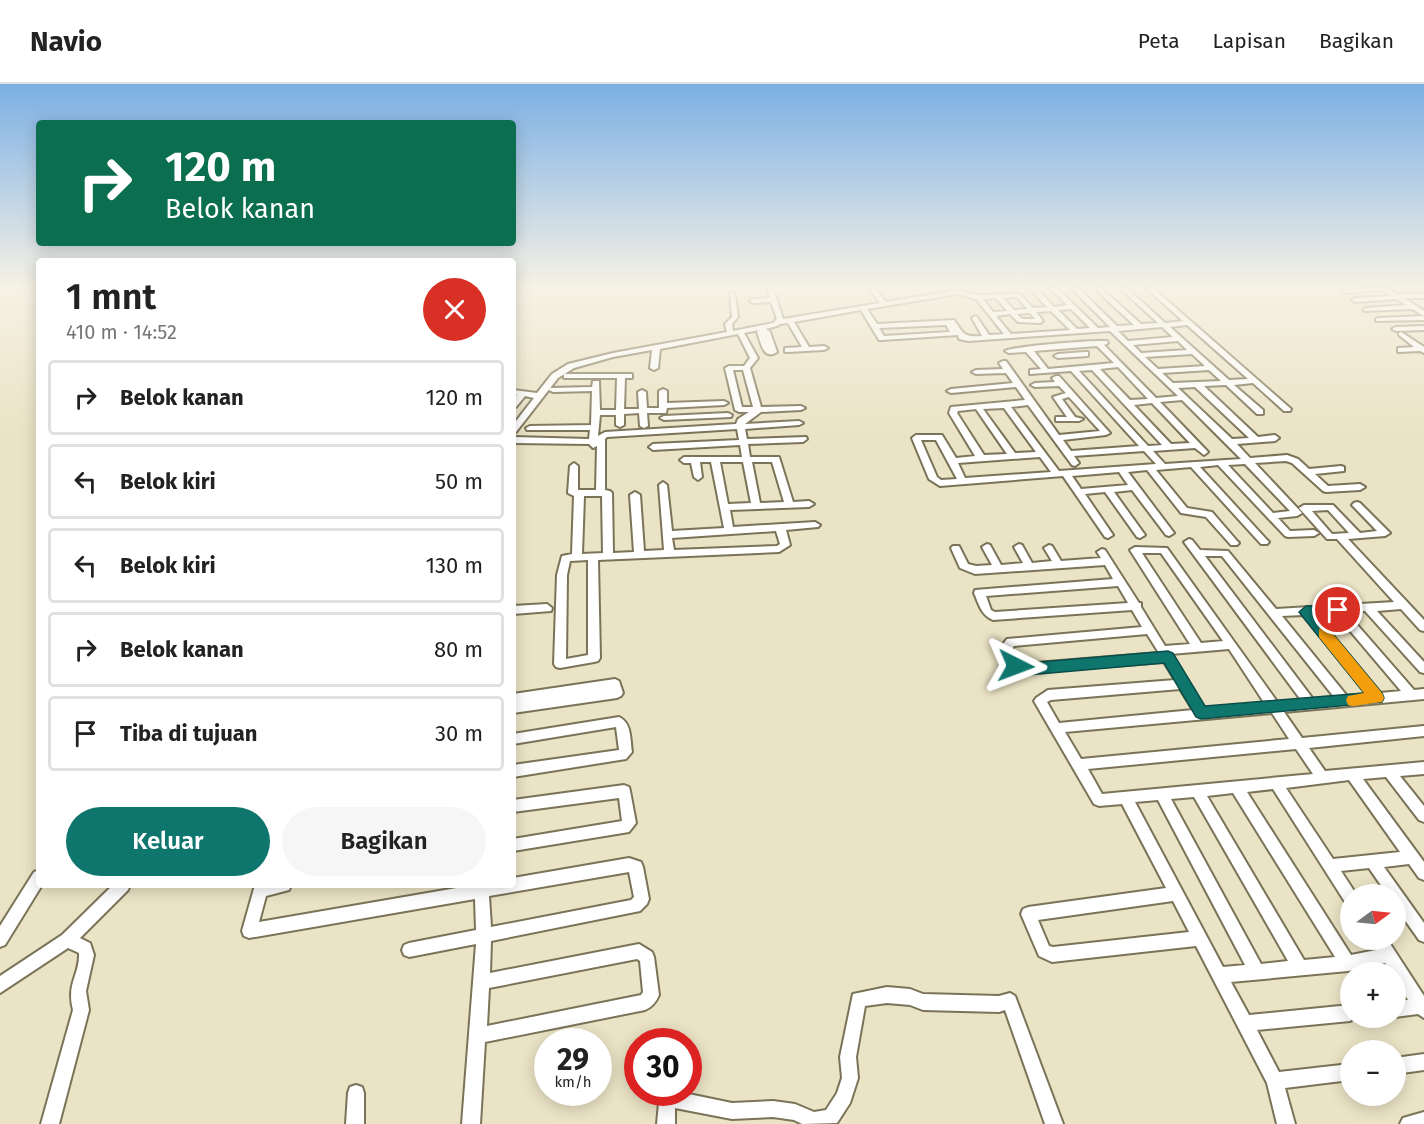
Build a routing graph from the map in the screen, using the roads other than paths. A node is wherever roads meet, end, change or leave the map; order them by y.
1 (717, 337) edge
2 (742, 337) edge
3 (799, 337) edge
4 (881, 337) edge
5 (909, 337) edge
6 (962, 337) edge
7 (1004, 337) edge
8 (1055, 337) edge
9 (1121, 337) edge
10 (1177, 337) edge
11 (1207, 337) edge
12 (1405, 337) edge
13 (986, 338) joint
14 (1179, 339) junction
15 (1107, 342) dead end
16 (1126, 342) junction
17 (1098, 343) junction
18 (1076, 345) junction
19 (1063, 346) junction
20 (1050, 347) junction
21 (656, 348) junction
22 (824, 348) dead end
23 (807, 349) junction
24 (1028, 349) junction
25 (788, 350) dead end
26 (1401, 350) dead end
27 (1423, 350) edge
28 (1008, 351) dead end
29 (1194, 352) junction
30 (1139, 355) junction
31 (577, 364) junction
32 (1119, 365) junction
33 (1094, 367) junction
34 (654, 368) dead end
35 (746, 368) junction
36 (1210, 368) junction
37 (1073, 369) junction
38 (1046, 371) junction
39 (1155, 371) junction
40 (976, 372) dead end
41 (1033, 372) dead end
42 (597, 376) junction
43 (1257, 381) junction
44 (1227, 383) junction
45 (1035, 385) dead end
46 (1198, 385) junction
47 (1018, 386) junction
48 (1170, 386) junction
49 (596, 389) junction
50 (553, 390) dead end
51 (663, 391) dead end
52 (714, 391) dead end
53 (951, 391) dead end
54 (516, 392) edge
55 (642, 392) dead end
56 (523, 393) junction
57 (1119, 393) junction
58 (1070, 395) junction
59 (539, 396) junction
60 (1097, 396) junction
61 (1182, 398) junction
62 (516, 401) edge
63 (1154, 401) junction
64 (1030, 402) junction
65 (1128, 403) junction
66 (1006, 405) junction
67 (1105, 405) junction
68 (978, 407) junction
69 (1082, 407) junction
70 (801, 408) dead end
71 (1287, 409) dead end
72 (758, 410) junction
73 (644, 411) junction
74 (1136, 411) junction
75 (596, 412) junction
76 (621, 412) junction
77 (1260, 412) dead end
78 (664, 414) junction
79 (1113, 414) junction
80 (728, 415) dead end
81 (1091, 418) junction
82 (1059, 419) dead end
83 (1073, 419) junction
84 (799, 423) dead end
85 (620, 424) dead end
86 (516, 426) edge
87 (644, 426) dead end
88 (740, 426) junction
89 (595, 427) junction
90 (530, 428) dead end
91 (1057, 438) junction
92 (1275, 438) dead end
93 (803, 439) dead end
94 (1256, 440) junction
95 (516, 441) edge
96 (1230, 442) junction
97 (743, 443) junction
98 (653, 447) dead end
99 (1168, 447) junction
100 (1144, 448) junction
101 (1042, 454) junction
102 (1068, 454) junction
103 (1013, 456) junction
104 (747, 458) junction
105 (981, 458) junction
106 (715, 459) junction
107 (684, 460) dead end
108 (694, 460) junction
109 (953, 461) junction
110 (1248, 461) junction
111 (1075, 463) dead end
112 (1221, 463) junction
113 (1194, 465) junction
114 (574, 466) dead end
115 (1162, 466) junction
116 (1149, 467) junction
117 (1121, 469) junction
118 (1341, 469) dead end
119 (1306, 472) junction
120 (1061, 474) junction
121 (698, 477) dead end
122 (962, 480) junction
123 (663, 485) dead end
124 (1134, 487) junction
125 (1360, 487) dead end
126 (1108, 490) junction
127 (600, 492) junction
128 (1079, 492) junction
129 (579, 494) junction
130 (635, 495) dead end
131 (789, 504) junction
132 (809, 504) dead end
133 (1357, 505) dead end
134 (756, 506) junction
135 (724, 507) junction
136 (1271, 516) junction
137 (815, 525) dead end
138 (780, 527) junction
139 (729, 531) junction
140 (1169, 533) dead end
141 (1314, 534) dead end
142 (668, 535) junction
143 (1108, 535) dead end
144 (1140, 535) dead end
145 (1358, 536) junction
146 (1339, 537) junction
147 (1189, 542) dead end
148 (1264, 542) dead end
149 (1234, 543) dead end
150 (987, 547) dead end
151 (1019, 547) dead end
152 (956, 548) dead end
153 (1049, 548) dead end
154 (1197, 553) junction
155 (669, 554) junction
156 (639, 555) junction
157 (577, 556) junction
158 (608, 556) junction
159 (593, 557) junction
160 (1058, 564) junction
161 (1029, 566) junction
162 (998, 568) junction
163 (1120, 582) junction
164 (1403, 605) junction
165 (1137, 606) junction
166 (547, 608) dead end
167 (1368, 608) junction
168 (516, 610) edge
169 (1338, 610) junction
170 (1306, 612) junction
171 (1275, 613) junction
172 (1424, 627) edge
173 (1151, 630) junction
174 (1232, 645) junction
175 (1198, 647) junction
176 (1166, 654) junction
177 (1424, 669) edge
178 (1184, 684) junction
179 (1418, 694) edge
180 (1377, 698) junction
181 (516, 699) edge
182 (1344, 701) junction
183 (1311, 705) junction
184 (516, 708) edge
185 (1275, 709) junction
186 (1201, 713) junction
187 (1055, 728) junction
188 (1424, 730) edge
189 (516, 739) edge
190 (1299, 745) junction
191 (1077, 765) junction
192 (1424, 768) edge
193 (516, 771) edge
194 (1389, 771) junction
195 (1352, 774) junction
196 (1323, 777) junction
197 (1277, 785) junction
198 (1237, 788) junction
199 (1198, 792) junction
200 (1162, 795) junction
201 (1126, 798) junction
202 (516, 807) edge
203 (1424, 816) edge
204 (516, 845) edge
205 (1412, 857) junction
206 (1372, 861) junction
207 (1330, 866) junction
208 (1424, 873) edge
209 (36, 882) edge
210 (516, 883) edge
211 (1342, 884) edge
212 (1388, 884) edge
213 (120, 888) edge
214 (270, 888) edge
215 (481, 889) edge
216 (1177, 893) junction
217 (1406, 910) edge
218 (1424, 935) edge
219 (484, 936) junction
220 (1201, 938) junction
221 (0, 940) edge
222 (67, 940) junction
223 (409, 950) dead end
224 (1385, 950) edge
225 (1388, 955) junction
226 (1347, 962) edge
227 (1353, 962) edge
228 (1340, 964) edge
229 (1299, 968) junction
230 (1257, 972) junction
231 (1221, 975) junction
232 (482, 982) junction
233 (0, 985) edge
234 (1423, 1008) edge
235 (1406, 1009) edge
236 (1340, 1014) edge
237 (1245, 1023) junction
238 (479, 1035) junction
239 (1424, 1062) edge
240 (1406, 1064) edge
241 (1340, 1073) edge
242 (1275, 1082) junction
243 (356, 1093) dead end
244 (702, 1104) edge
245 (667, 1106) edge
246 (1424, 1121) edge
247 (50, 1124) edge
248 (355, 1124) edge
249 (471, 1124) edge
250 (666, 1124) edge
251 (1054, 1124) edge
252 (1286, 1124) edge
253 (1410, 1124) edge

1 - 21 street
2 - 35 street
3 - 23 street
4 - 5 street
6 - 13 street
7 - 13 street
8 - 19 street
9 - 16 street
10 - 14 street
11 - 43 street
12 - 27 street
14 - 16 street
14 - 29 street
15 - 17 street
16 - 30 street
17 - 18 street
17 - 32 street
18 - 19 street
18 - 20 street
19 - 20 street
20 - 24 street
21 - 31 street
21 - 34 street
22 - 23 street
23 - 25 street
24 - 28 street
24 - 38 street
26 - 27 street
29 - 30 street
29 - 36 street
30 - 39 street
31 - 42 street
31 - 59 street
32 - 33 street
32 - 63 street
33 - 37 street
33 - 57 street
35 - 72 street
35 - 72 street
36 - 39 street
36 - 44 street
37 - 38 street
37 - 60 street
38 - 41 street
39 - 48 street
40 - 47 street
42 - 49 street
42 - 76 street
43 - 44 street
43 - 71 street
44 - 46 street
44 - 77 street
45 - 58 street
46 - 48 street
46 - 94 street
47 - 53 street
47 - 64 street
48 - 61 street
49 - 50 street
49 - 75 street
51 - 78 street
52 - 78 street
54 - 56 street
55 - 73 street
56 - 59 street
56 - 62 street
57 - 60 street
57 - 65 street
58 - 69 street
58 - 83 street
59 - 86 street
60 - 67 street
61 - 63 street
61 - 96 street
63 - 65 street
63 - 99 street
64 - 66 street
64 - 91 street
65 - 74 street
66 - 68 street
66 - 101 street
67 - 69 street
67 - 79 street
68 - 103 street
68 - 105 street
69 - 81 street
70 - 72 street
72 - 88 street
73 - 76 street
73 - 78 street
73 - 87 street
74 - 79 street
74 - 99 street
75 - 76 street
75 - 89 street
76 - 85 street
78 - 80 street
79 - 100 street
81 - 83 street
81 - 91 street
82 - 83 street
84 - 88 street
88 - 97 street
88 - 127 street
89 - 90 street
89 - 95 street
91 - 102 street
92 - 94 street
93 - 97 street
94 - 96 street
96 - 110 street
97 - 98 street
97 - 104 street
99 - 100 street
100 - 102 street
100 - 115 street
101 - 103 street
101 - 120 street
102 - 111 street
103 - 105 street
104 - 106 street
104 - 131 street
104 - 134 street
105 - 109 street
106 - 108 street
106 - 135 street
107 - 108 street
108 - 121 street
109 - 122 street
109 - 122 street
110 - 112 street
110 - 119 street
110 - 136 street
112 - 113 street
112 - 136 street
113 - 115 street
113 - 148 street
114 - 129 street
115 - 116 street
116 - 117 street
116 - 149 street
117 - 120 street
117 - 124 street
118 - 119 street
119 - 125 street
120 - 122 street
120 - 128 street
123 - 142 street
124 - 126 street
124 - 140 street
126 - 128 street
126 - 144 street
127 - 129 street
127 - 158 street
128 - 143 street
129 - 157 street
130 - 156 street
131 - 132 street
131 - 134 street
133 - 145 street
134 - 135 street
135 - 139 street
136 - 141 street
137 - 138 street
138 - 139 street
138 - 155 street
139 - 142 street
142 - 155 street
145 - 146 street
145 - 146 street
146 - 164 street
147 - 154 street
150 - 162 street
151 - 161 street
152 - 162 street
153 - 160 street
154 - 171 street
154 - 183 street
155 - 156 street
156 - 158 street
157 - 159 street
157 - 159 street
158 - 159 street
160 - 161 street
160 - 163 street
161 - 162 street
163 - 165 street
163 - 165 street
164 - 167 street
164 - 172 street
165 - 173 street
166 - 168 street
167 - 169 street
167 - 177 street
169 - 170 street
169 - 179 street
170 - 171 street
170 - 180 street
171 - 182 street
173 - 176 street
173 - 176 street
174 - 175 street
174 - 175 street
174 - 185 street
175 - 176 street
176 - 178 street
178 - 186 street
178 - 187 street
179 - 180 street
180 - 182 street
181 - 184 street
182 - 183 street
183 - 185 street
185 - 186 street
185 - 190 street
186 - 187 street
187 - 191 street
188 - 190 street
189 - 193 street
190 - 191 street
190 - 196 street
191 - 201 street
192 - 194 street
194 - 195 street
194 - 203 street
195 - 196 street
195 - 205 street
196 - 197 street
197 - 198 street
197 - 207 street
198 - 199 street
198 - 226 street
199 - 200 street
199 - 229 street
200 - 201 street
200 - 230 street
201 - 216 street
202 - 204 street
205 - 206 street
205 - 208 street
206 - 207 street
206 - 212 street
207 - 211 street
209 - 221 street
210 - 219 street
213 - 222 street
214 - 215 street
215 - 219 street
216 - 220 street
216 - 220 street
217 - 218 street
219 - 223 street
219 - 232 street
220 - 231 street
222 - 233 street
222 - 247 street
224 - 225 street
225 - 227 street
225 - 234 street
228 - 229 street
229 - 230 street
230 - 231 street
231 - 237 street
232 - 238 street
232 - 238 street
234 - 235 street
236 - 237 street
237 - 242 street
238 - 249 street
239 - 240 street
241 - 242 street
242 - 252 street
243 - 248 street
244 - 251 street
245 - 250 street
246 - 253 street

